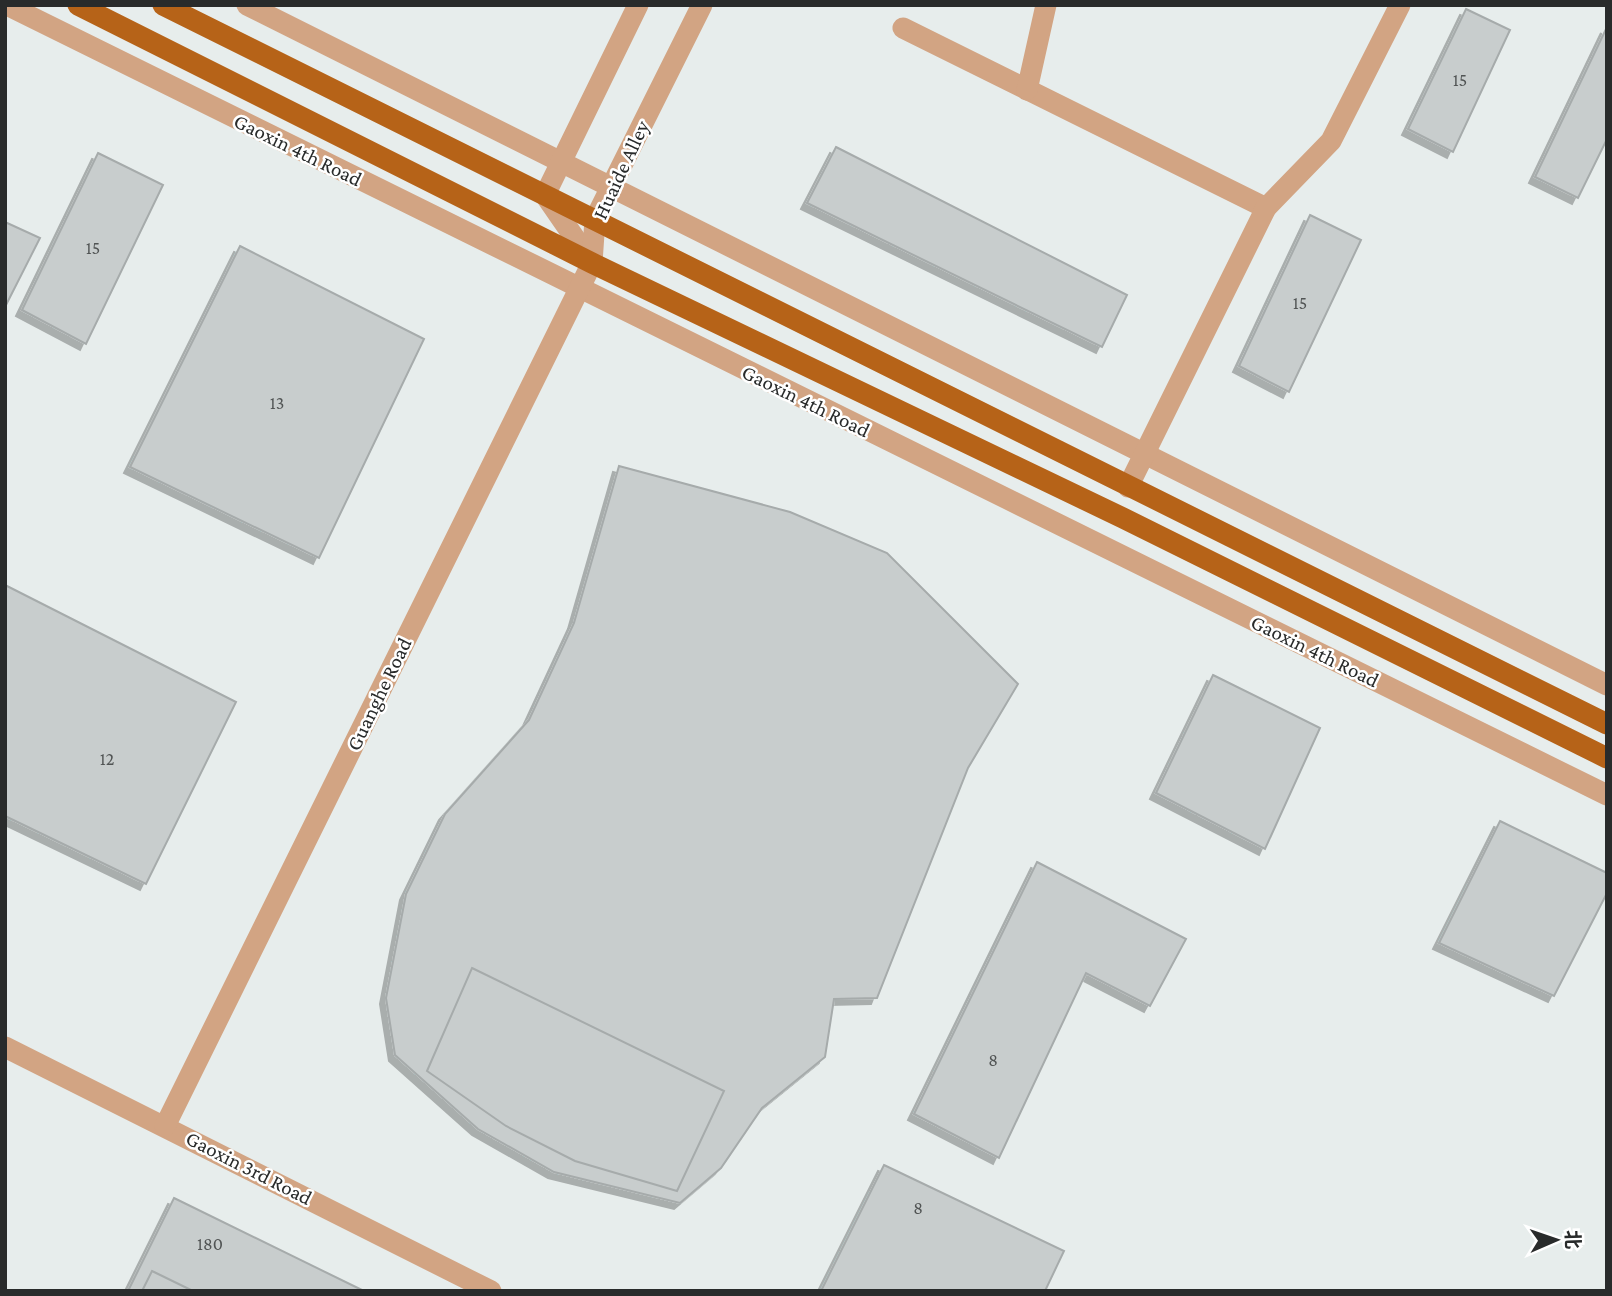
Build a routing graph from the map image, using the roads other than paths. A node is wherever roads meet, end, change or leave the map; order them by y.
1 (7, 5) edge
2 (78, 5) edge
3 (163, 5) edge
4 (247, 5) edge
5 (638, 5) edge
6 (702, 5) edge
7 (1046, 5) edge
8 (1400, 5) edge
9 (903, 28) dead end
10 (1027, 90) junction
11 (561, 162) junction
12 (611, 187) junction
13 (545, 195) junction
14 (1266, 208) junction
15 (595, 219) junction
16 (592, 262) junction
17 (579, 289) junction
18 (1145, 453) junction
19 (1128, 487) junction
20 (1607, 685) edge
21 (1607, 724) edge
22 (1607, 758) edge
23 (1607, 795) edge
24 (5, 1047) edge
25 (165, 1126) junction
26 (491, 1291) edge

1 - 17 street, Gaoxin 4th Road
2 - 16 main road, Gaoxin 4th Road
3 - 13 main road
4 - 11 street
5 - 11 street
6 - 12 street, Huaide Alley
7 - 10 street
8 - 14 street
9 - 10 street
10 - 14 street
11 - 12 street
11 - 13 street
12 - 15 street, Huaide Alley
12 - 18 street
13 - 15 main road
13 - 16 street, Huaide Alley
14 - 18 street
15 - 16 street, Huaide Alley
15 - 19 main road
16 - 17 street, Guanghe Road
16 - 22 main road, Gaoxin 4th Road
17 - 23 street, Gaoxin 4th Road
17 - 25 street, Guanghe Road
18 - 19 street
18 - 20 street
19 - 21 main road
24 - 25 street, Gaoxin 3rd Road
25 - 26 street, Gaoxin 3rd Road

